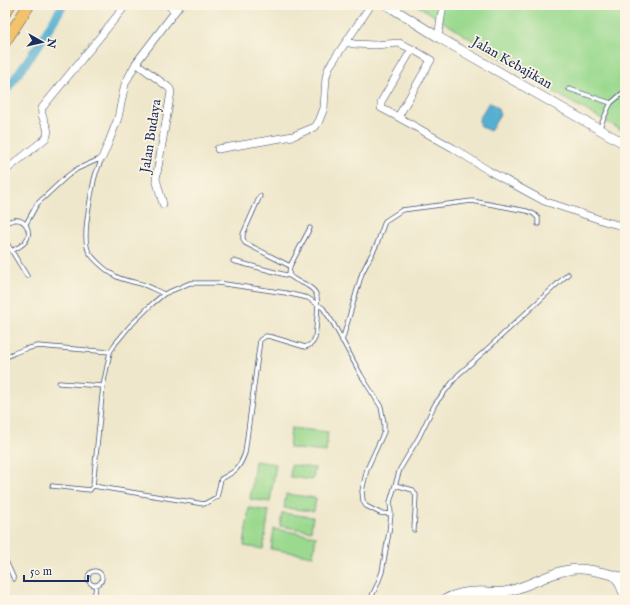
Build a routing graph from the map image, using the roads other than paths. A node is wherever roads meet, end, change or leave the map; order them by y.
1 (10, 5) edge
2 (29, 5) edge
3 (126, 5) edge
4 (168, 5) edge
5 (371, 5) edge
6 (387, 5) edge
7 (443, 5) edge
8 (178, 8) edge
9 (5, 13) edge
10 (438, 37) junction
11 (5, 42) edge
12 (346, 42) junction
13 (412, 49) junction
14 (136, 63) junction
15 (569, 89) dead end
16 (625, 91) edge
17 (611, 103) junction
18 (398, 117) junction
19 (599, 129) junction
20 (625, 144) edge
21 (218, 150) dead end
22 (102, 158) junction
23 (5, 171) edge
24 (260, 196) dead end
25 (163, 204) dead end
26 (5, 224) edge
27 (26, 224) junction
28 (538, 224) dead end
29 (625, 227) edge
30 (310, 228) dead end
31 (5, 240) edge
32 (12, 251) junction
33 (234, 261) dead end
34 (290, 266) junction
35 (568, 274) dead end
36 (27, 276) dead end
37 (290, 276) junction
38 (164, 294) junction
39 (318, 304) junction
40 (342, 341) junction
41 (110, 352) junction
42 (5, 358) edge
43 (59, 382) dead end
44 (104, 386) junction
45 (395, 485) junction
46 (52, 486) dead end
47 (93, 486) junction
48 (391, 514) junction
49 (414, 530) dead end
50 (5, 559) edge
51 (613, 576) junction
52 (625, 578) edge
53 (14, 580) dead end
54 (96, 585) junction
55 (623, 597) edge
56 (94, 600) edge
57 (370, 600) edge
58 (444, 600) edge

1 - 9 main road
2 - 11 main road
3 - 23 street
4 - 8 street
5 - 12 street
6 - 10 street, Jalan Kebajikan
7 - 10 street
8 - 14 street
10 - 19 street, Jalan Kebajikan
12 - 13 street
12 - 21 street
13 - 18 street
13 - 18 street
14 - 22 street
14 - 25 street, Jalan Budaya
15 - 17 lane
16 - 17 lane
17 - 19 lane
18 - 29 street
19 - 20 street, Jalan Kebajikan
22 - 27 lane
22 - 38 lane
24 - 34 lane
26 - 27 lane
27 - 32 lane
28 - 40 lane
30 - 34 lane
31 - 32 lane
32 - 36 lane
33 - 37 lane
34 - 37 lane
35 - 45 lane
37 - 39 lane
38 - 39 lane
38 - 41 lane
39 - 40 lane
39 - 47 lane
40 - 48 lane
41 - 42 lane
41 - 44 lane
43 - 44 lane
44 - 47 lane
45 - 48 lane
45 - 49 lane
46 - 47 lane
48 - 57 lane
50 - 53 lane
51 - 52 street
51 - 55 street
51 - 58 street
54 - 54 lane
54 - 56 lane

